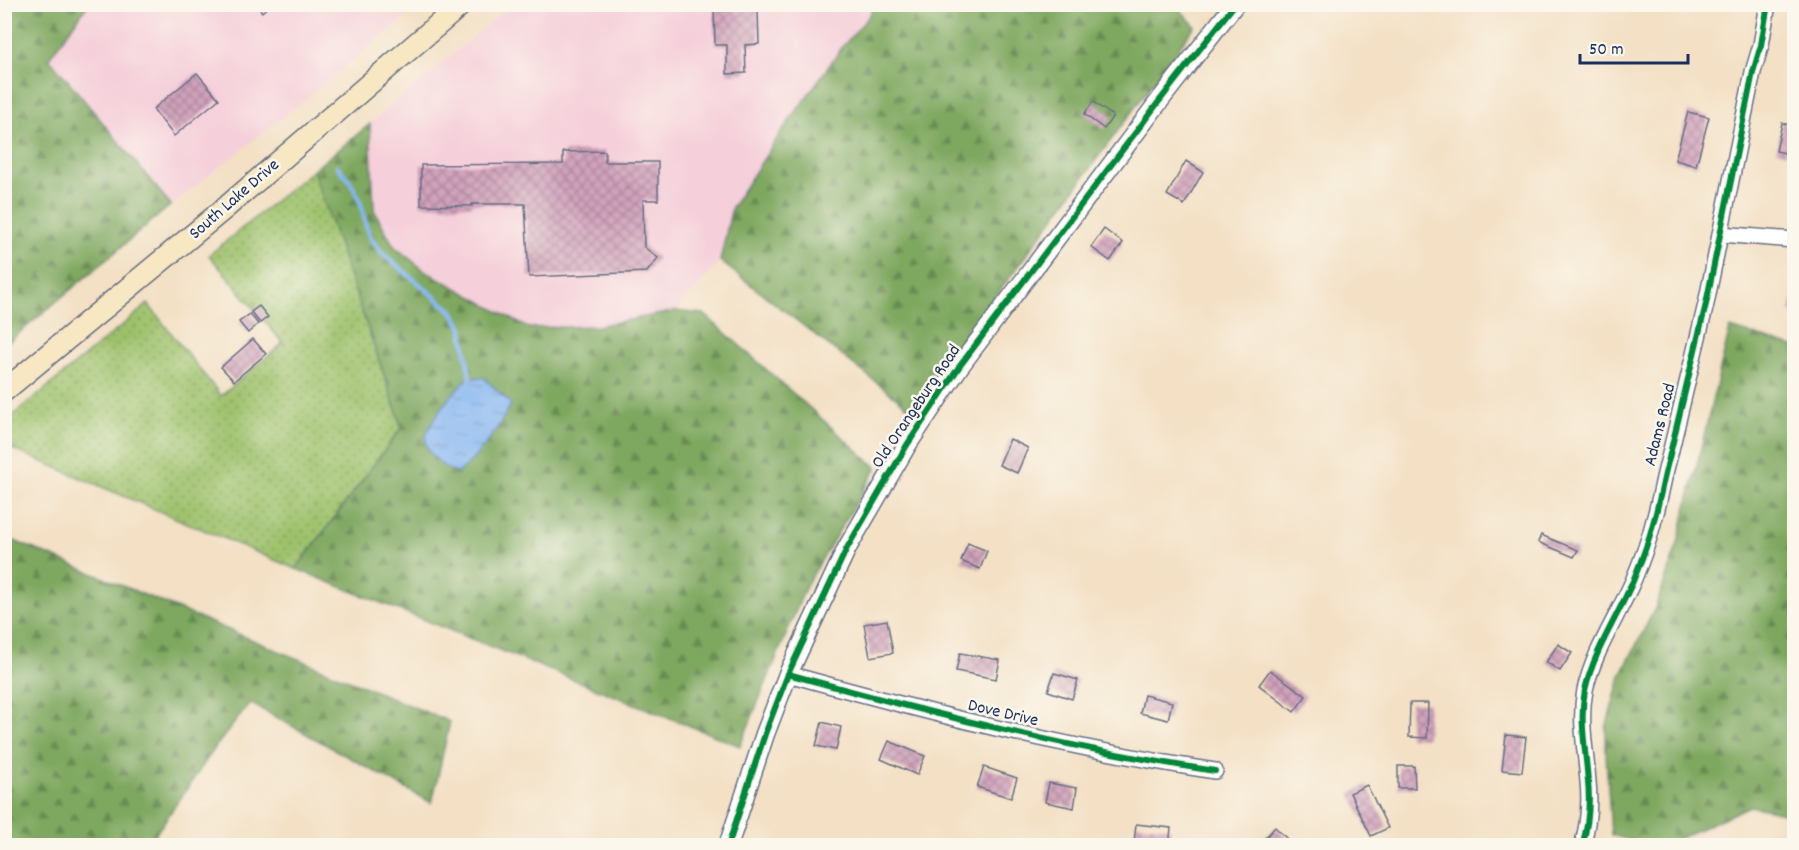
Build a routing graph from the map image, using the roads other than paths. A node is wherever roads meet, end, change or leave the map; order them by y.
1 (442, 4) edge
2 (462, 4) edge
3 (1768, 4) edge
4 (1235, 5) edge
5 (428, 34) junction
6 (1720, 234) junction
7 (1794, 240) edge
8 (4, 391) edge
9 (788, 674) junction
10 (1215, 771) dead end
11 (728, 846) edge
12 (1582, 846) edge

1 - 5 main road
2 - 5 main road, South Lake Drive
3 - 6 street, Adams Road
4 - 9 street, Old Orangeburg Road
5 - 8 main road, South Lake Drive
6 - 7 street
6 - 12 street, Adams Road
9 - 10 street, Dove Drive
9 - 11 street, Old Orangeburg Road

